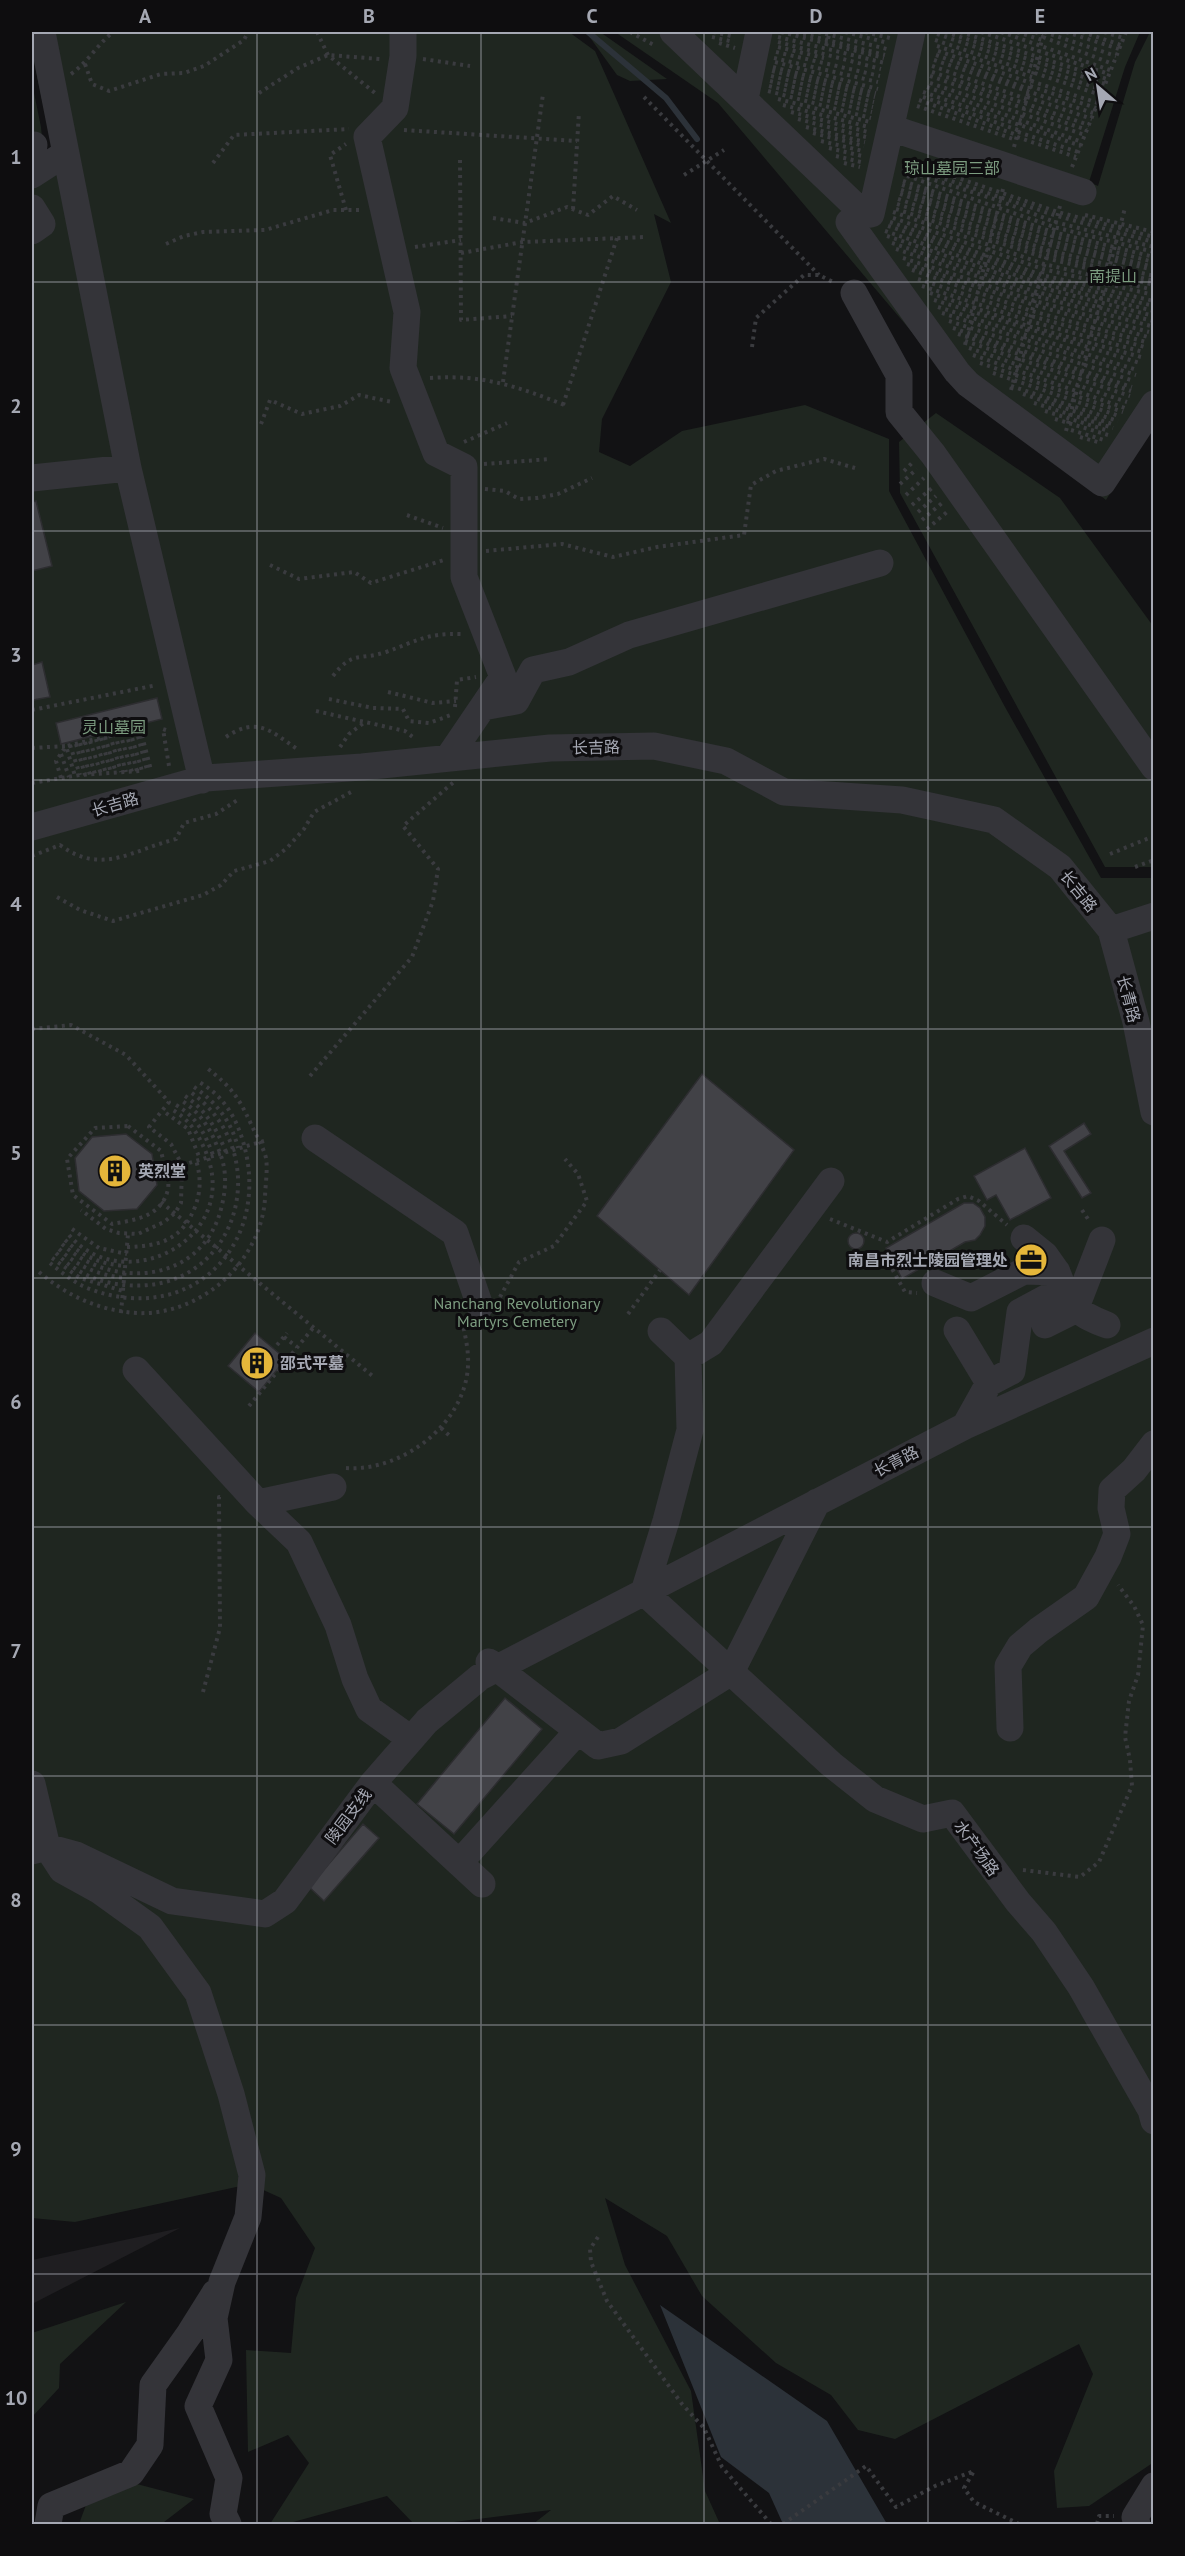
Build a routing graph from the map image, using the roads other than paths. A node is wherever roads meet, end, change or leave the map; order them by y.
1 (42, 32) edge
2 (685, 36) edge
3 (403, 44) edge
4 (755, 73) edge
5 (904, 104) edge
6 (66, 153) junction
7 (32, 175) edge
8 (1074, 189) road end
9 (32, 208) edge
10 (32, 231) edge
11 (895, 269) junction
12 (854, 293) road end
13 (1135, 396) edge
14 (128, 468) junction
15 (32, 478) edge
16 (880, 563) dead end
17 (474, 701) junction
18 (448, 758) junction
19 (1154, 767) edge
20 (202, 780) junction
21 (32, 827) edge
22 (1154, 916) edge
23 (1111, 930) junction
24 (1154, 1112) edge
25 (315, 1138) dead end
26 (831, 1180) dead end
27 (1024, 1238) road end
28 (1102, 1240) dead end
29 (935, 1283) road end
30 (1065, 1290) junction
31 (480, 1308) road end
32 (1045, 1325) dead end
33 (1107, 1325) dead end
34 (661, 1330) dead end
35 (957, 1330) dead end
36 (1154, 1341) edge
37 (688, 1357) junction
38 (136, 1370) dead end
39 (989, 1383) junction
40 (965, 1425) junction
41 (1154, 1444) edge
42 (337, 1477) road end
43 (817, 1502) junction
44 (258, 1503) junction
45 (644, 1592) junction
46 (493, 1666) junction
47 (731, 1672) junction
48 (1010, 1728) dead end
49 (578, 1731) junction
50 (411, 1739) junction
51 (373, 1783) junction
52 (32, 1784) edge
53 (39, 1849) edge
54 (459, 1862) junction
55 (483, 1884) dead end
56 (1154, 2121) edge
57 (222, 2282) junction
58 (1154, 2486) edge
59 (48, 2524) edge
60 (228, 2524) edge
61 (1137, 2524) edge

1 - 6 street
2 - 4 street
3 - 17 street
4 - 11 street
5 - 8 street
5 - 11 street
6 - 7 street
6 - 14 street
9 - 10 street
11 - 13 street
12 - 19 street
14 - 15 street
14 - 20 street
16 - 17 street
17 - 18 street
18 - 20 street, 长吉路
18 - 23 street, 长吉路
20 - 21 street, 长吉路
22 - 23 street
23 - 24 street, 长青路
25 - 31 street
26 - 37 street
27 - 30 street
28 - 30 street
29 - 30 street
30 - 32 street
30 - 33 street
30 - 39 street
34 - 37 street
35 - 39 street
36 - 40 street, 长青路
37 - 45 street
38 - 44 street
39 - 40 street
40 - 43 street, 长青路
41 - 48 street
42 - 44 street
43 - 45 street, 长青路
43 - 47 street
44 - 50 street
45 - 46 street, 陵园支线
45 - 47 street, 水产场路
46 - 49 street
46 - 50 street, 陵园支线
47 - 49 street
47 - 56 street, 水产场路
49 - 54 street
50 - 51 street, 陵园支线
51 - 53 street, 陵园支线
51 - 54 street
52 - 53 street
53 - 57 street
54 - 55 street
57 - 59 street
57 - 60 street
58 - 61 street

